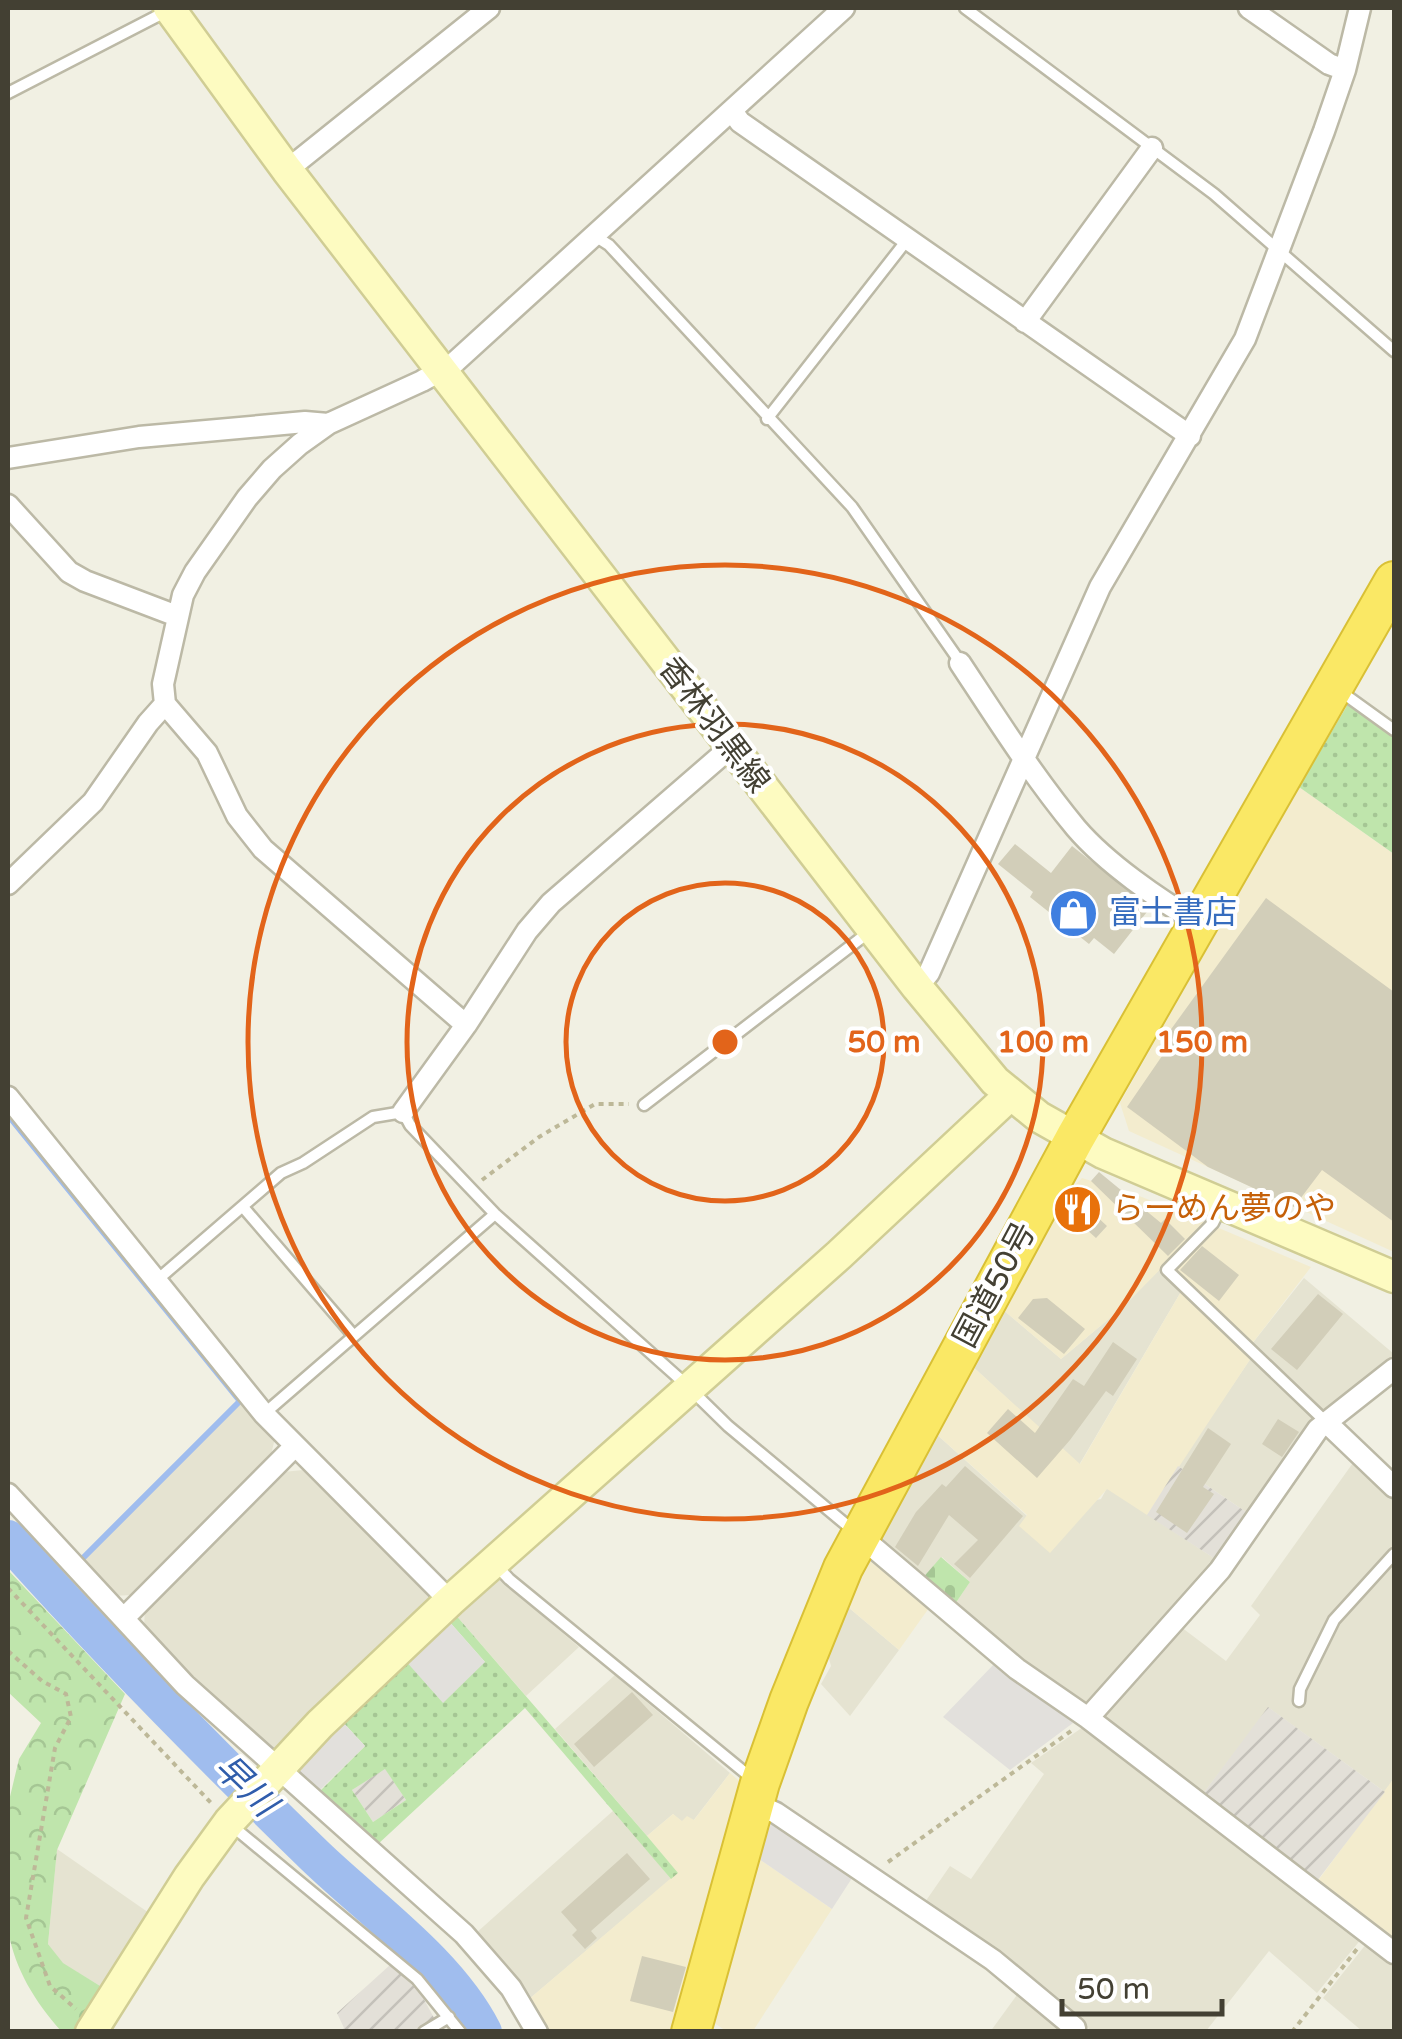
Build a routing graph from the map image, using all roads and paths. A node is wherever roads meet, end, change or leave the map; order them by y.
1 (170, 8) edge
2 (489, 8) edge
3 (844, 8) edge
4 (965, 8) edge
5 (1249, 8) edge
6 (1360, 8) edge
7 (1345, 70) junction
8 (8, 93) edge
9 (732, 111) junction
10 (1152, 148) junction
11 (287, 170) junction
12 (594, 236) junction
13 (906, 240) junction
14 (1276, 251) junction
15 (1025, 322) junction
16 (1394, 352) edge
17 (442, 370) junction
18 (768, 419) junction
19 (328, 424) junction
20 (1190, 436) junction
21 (8, 458) edge
22 (8, 504) edge
23 (1394, 581) edge
24 (177, 616) junction
25 (960, 662) joint
26 (1335, 687) junction
27 (165, 704) junction
28 (1394, 730) edge
29 (731, 747) junction
30 (1024, 759) junction
31 (8, 884) edge
32 (1199, 923) junction
33 (872, 930) junction
34 (917, 987) junction
35 (466, 1025) junction
36 (1010, 1095) junction
37 (8, 1097) edge
38 (644, 1105) joint
39 (403, 1112) junction
40 (1075, 1138) junction
41 (470, 1189) junction
42 (1221, 1206) junction
43 (244, 1207) junction
44 (494, 1214) junction
45 (1394, 1277) edge
46 (156, 1281) junction
47 (354, 1336) junction
48 (1394, 1368) edge
49 (689, 1388) junction
50 (264, 1414) junction
51 (1326, 1422) junction
52 (295, 1446) junction
53 (1394, 1487) edge
54 (8, 1494) edge
55 (860, 1536) junction
56 (1394, 1554) edge
57 (494, 1563) junction
58 (8, 1588) edge
59 (450, 1600) junction
60 (124, 1618) junction
61 (8, 1651) edge
62 (1299, 1700) dead end
63 (1084, 1721) junction
64 (275, 1771) junction
65 (757, 1793) junction
66 (232, 1818) junction
67 (876, 1870) dead end
68 (1370, 1934) junction
69 (1394, 1953) edge
70 (449, 2017) junction
71 (84, 2020) edge
72 (1076, 2030) edge
73 (424, 2032) edge
74 (460, 2032) edge
75 (538, 2032) edge
76 (691, 2032) edge
77 (1292, 2032) edge

1 - 8 lane
1 - 11 main road, 香林羽黒線
2 - 11 street
3 - 9 street
4 - 10 lane
5 - 7 street
6 - 7 street
7 - 14 street
9 - 12 street
9 - 13 street
10 - 14 lane
10 - 15 street
11 - 17 main road, 香林羽黒線
12 - 17 street
12 - 18 lane
13 - 15 street
13 - 18 lane
14 - 16 lane
14 - 20 street
15 - 20 street
17 - 19 street
17 - 29 main road, 香林羽黒線
18 - 25 lane
19 - 21 street
19 - 24 street
20 - 30 street
22 - 24 street
23 - 26 highway, 国道50号
24 - 27 street
25 - 30 street
26 - 28 lane
26 - 32 highway, 国道50号
27 - 31 street
27 - 35 street
29 - 33 main road, 香林羽黒線
29 - 35 street
30 - 32 street
30 - 34 street
32 - 40 highway, 国道50号
33 - 34 main road, 香林羽黒線
33 - 38 lane
34 - 36 main road, 香林羽黒線
35 - 39 street
36 - 40 main road, 香林羽黒線
36 - 49 main road
37 - 46 street
38 - 41 path
39 - 41 lane
39 - 43 lane
40 - 42 main road, 香林羽黒線
40 - 55 highway, 国道50号
41 - 44 lane
42 - 45 main road, 香林羽黒線
42 - 51 lane
43 - 46 lane
43 - 47 lane
44 - 47 lane
44 - 49 lane
46 - 50 street
47 - 50 lane
48 - 51 street
49 - 55 lane
49 - 57 main road
50 - 52 street
51 - 53 street
51 - 63 street
52 - 59 street
52 - 60 street
54 - 60 street
55 - 63 street
55 - 65 highway, 国道50号
56 - 62 lane
57 - 59 main road
57 - 65 lane
58 - 66 path
59 - 64 main road
60 - 64 street
61 - 71 path
63 - 67 path
63 - 68 street
64 - 66 main road
64 - 75 street
65 - 72 street
65 - 76 highway, 国道50号
66 - 70 lane
66 - 71 main road
68 - 69 street
68 - 77 path
70 - 73 lane
70 - 74 lane

